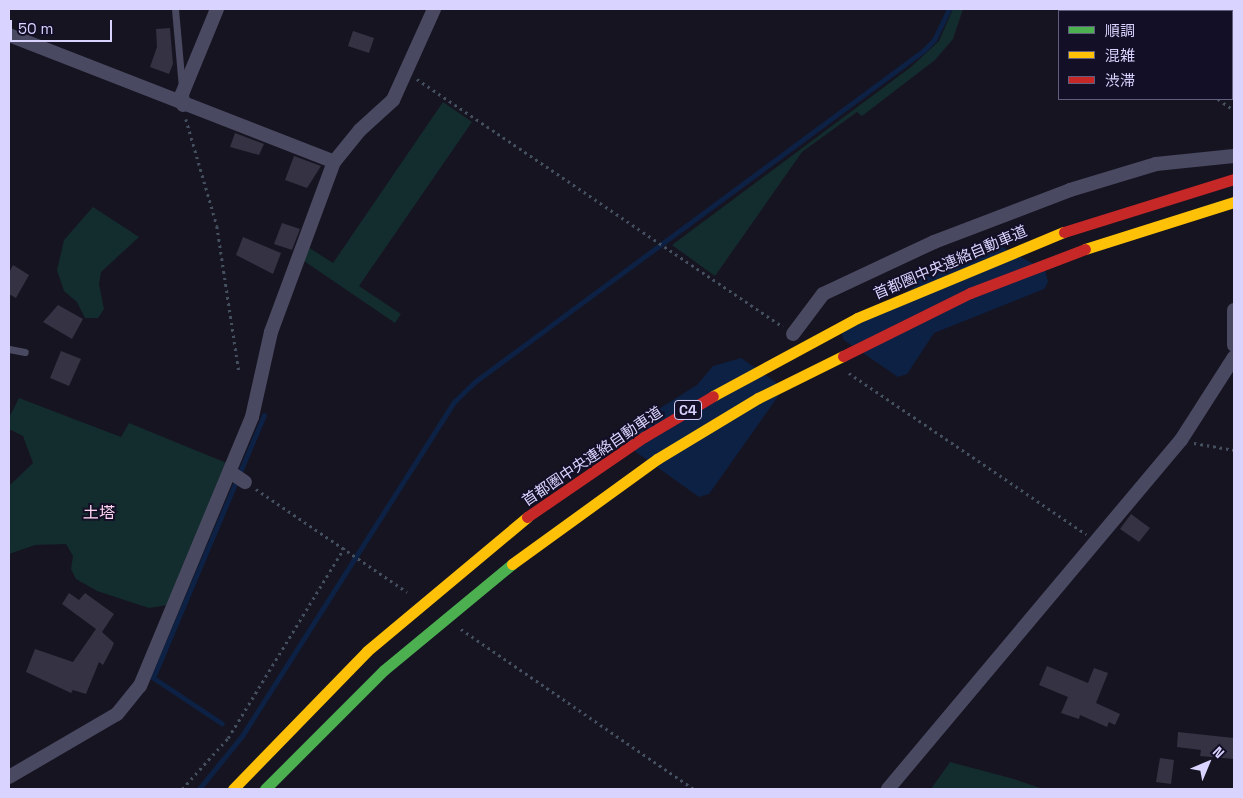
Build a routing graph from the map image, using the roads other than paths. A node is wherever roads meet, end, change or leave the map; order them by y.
1 (175, 9) edge
2 (217, 9) edge
3 (434, 9) edge
4 (9, 35) edge
5 (182, 100) junction
6 (1234, 156) edge
7 (334, 162) junction
8 (1234, 179) edge
9 (1234, 202) edge
10 (1234, 310) edge
11 (793, 334) road end
12 (1234, 345) edge
13 (9, 349) edge
14 (25, 352) dead end
15 (1234, 357) edge
16 (231, 472) junction
17 (245, 482) road end
18 (9, 777) edge
19 (233, 789) edge
20 (264, 789) edge
21 (888, 789) edge

1 - 5 lane
2 - 5 street
3 - 7 street
4 - 5 street
5 - 7 street
6 - 11 street
7 - 16 street
8 - 19 highway, 首都圏中央連絡自動車道 / C4, bridge
9 - 20 highway, C4, bridge
10 - 12 street
13 - 14 lane
15 - 21 street
16 - 17 street
16 - 18 street

